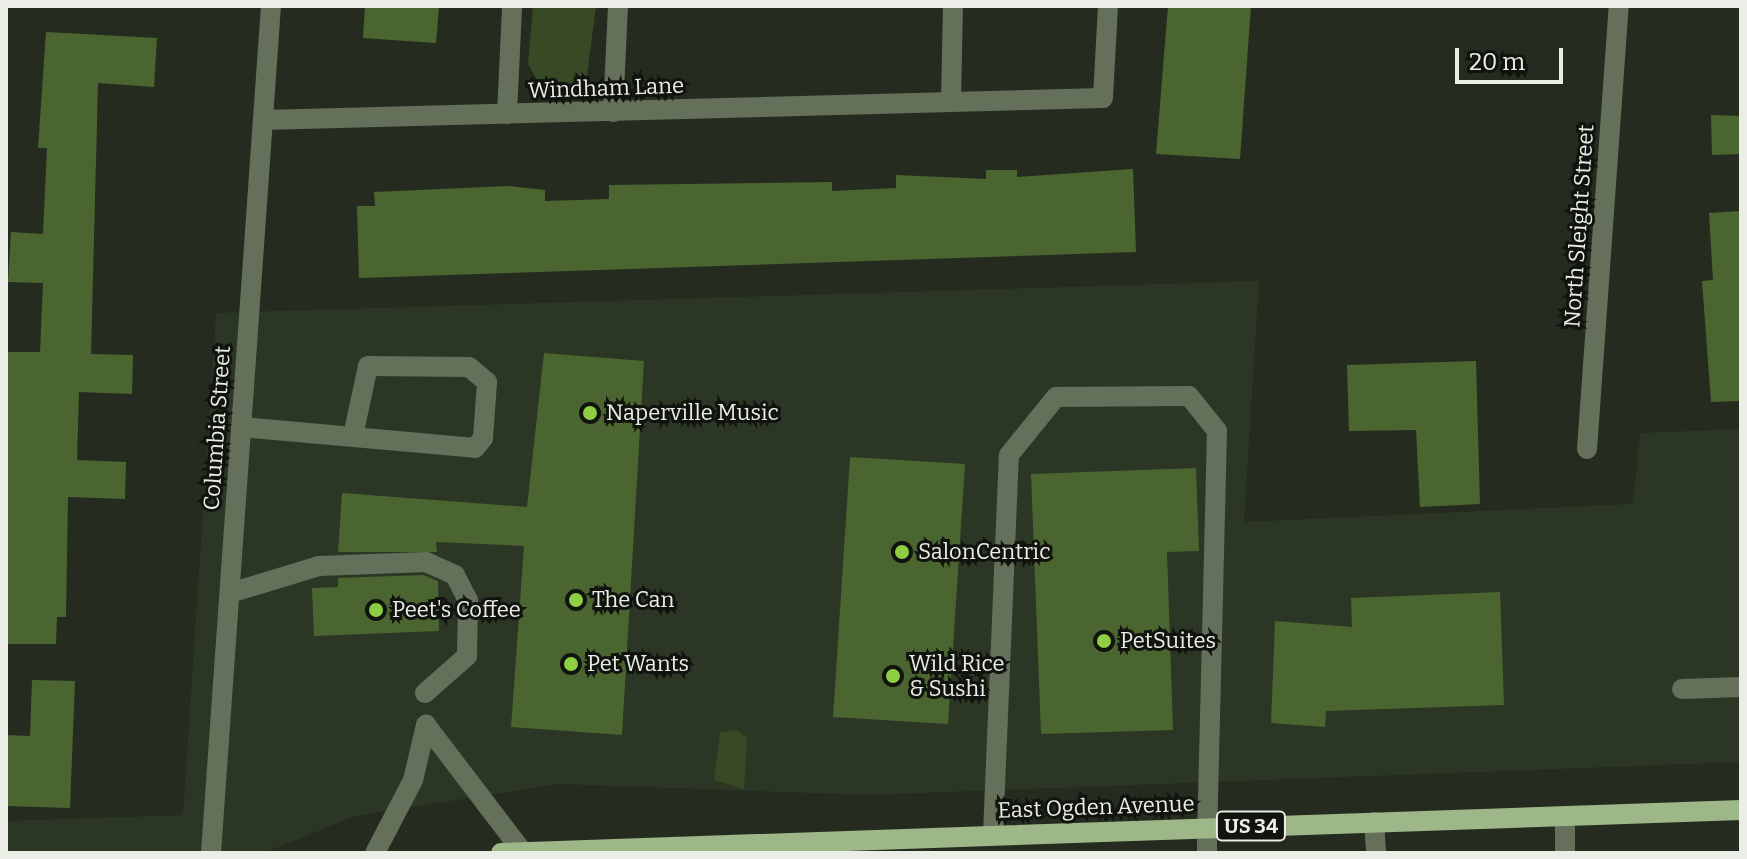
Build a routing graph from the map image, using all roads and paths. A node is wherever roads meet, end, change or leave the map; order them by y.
1 (271, 6) edge
2 (512, 6) edge
3 (618, 6) edge
4 (953, 6) edge
5 (1108, 6) edge
6 (1619, 6) edge
7 (951, 101) junction
8 (613, 112) junction
9 (507, 114) junction
10 (263, 120) junction
11 (241, 427) junction
12 (353, 436) junction
13 (1587, 449) dead end
14 (230, 593) junction
15 (1741, 687) edge
16 (1682, 689) dead end
17 (425, 693) dead end
18 (1741, 810) edge
19 (1565, 816) junction
20 (1374, 822) junction
21 (1207, 828) junction
22 (993, 834) junction
23 (834, 846) edge
24 (522, 851) junction
25 (211, 853) edge
26 (375, 853) edge
27 (501, 853) edge
28 (1207, 853) edge
29 (1376, 853) edge
30 (1565, 853) edge

1 - 10 street, Columbia Street
2 - 9 street
3 - 8 street
4 - 7 street
5 - 7 street, Windham Lane
6 - 13 street, North Sleight Street
7 - 8 street, Windham Lane
8 - 9 street, Windham Lane
9 - 10 street, Windham Lane
10 - 11 street, Columbia Street
11 - 12 street
11 - 14 street, Columbia Street
12 - 12 street
14 - 17 street
14 - 25 street, Columbia Street
15 - 16 street
18 - 19 main road, East Ogden Avenue / US 34
19 - 20 main road, East Ogden Avenue / US 34
19 - 30 street
20 - 21 main road, East Ogden Avenue / US 34
20 - 29 street
21 - 22 main road, East Ogden Avenue / US 34
21 - 22 street
21 - 28 street
22 - 23 main road, East Ogden Avenue / US 34
23 - 24 main road, East Ogden Avenue / US 34
24 - 26 street
24 - 27 main road, East Ogden Avenue / US 34

